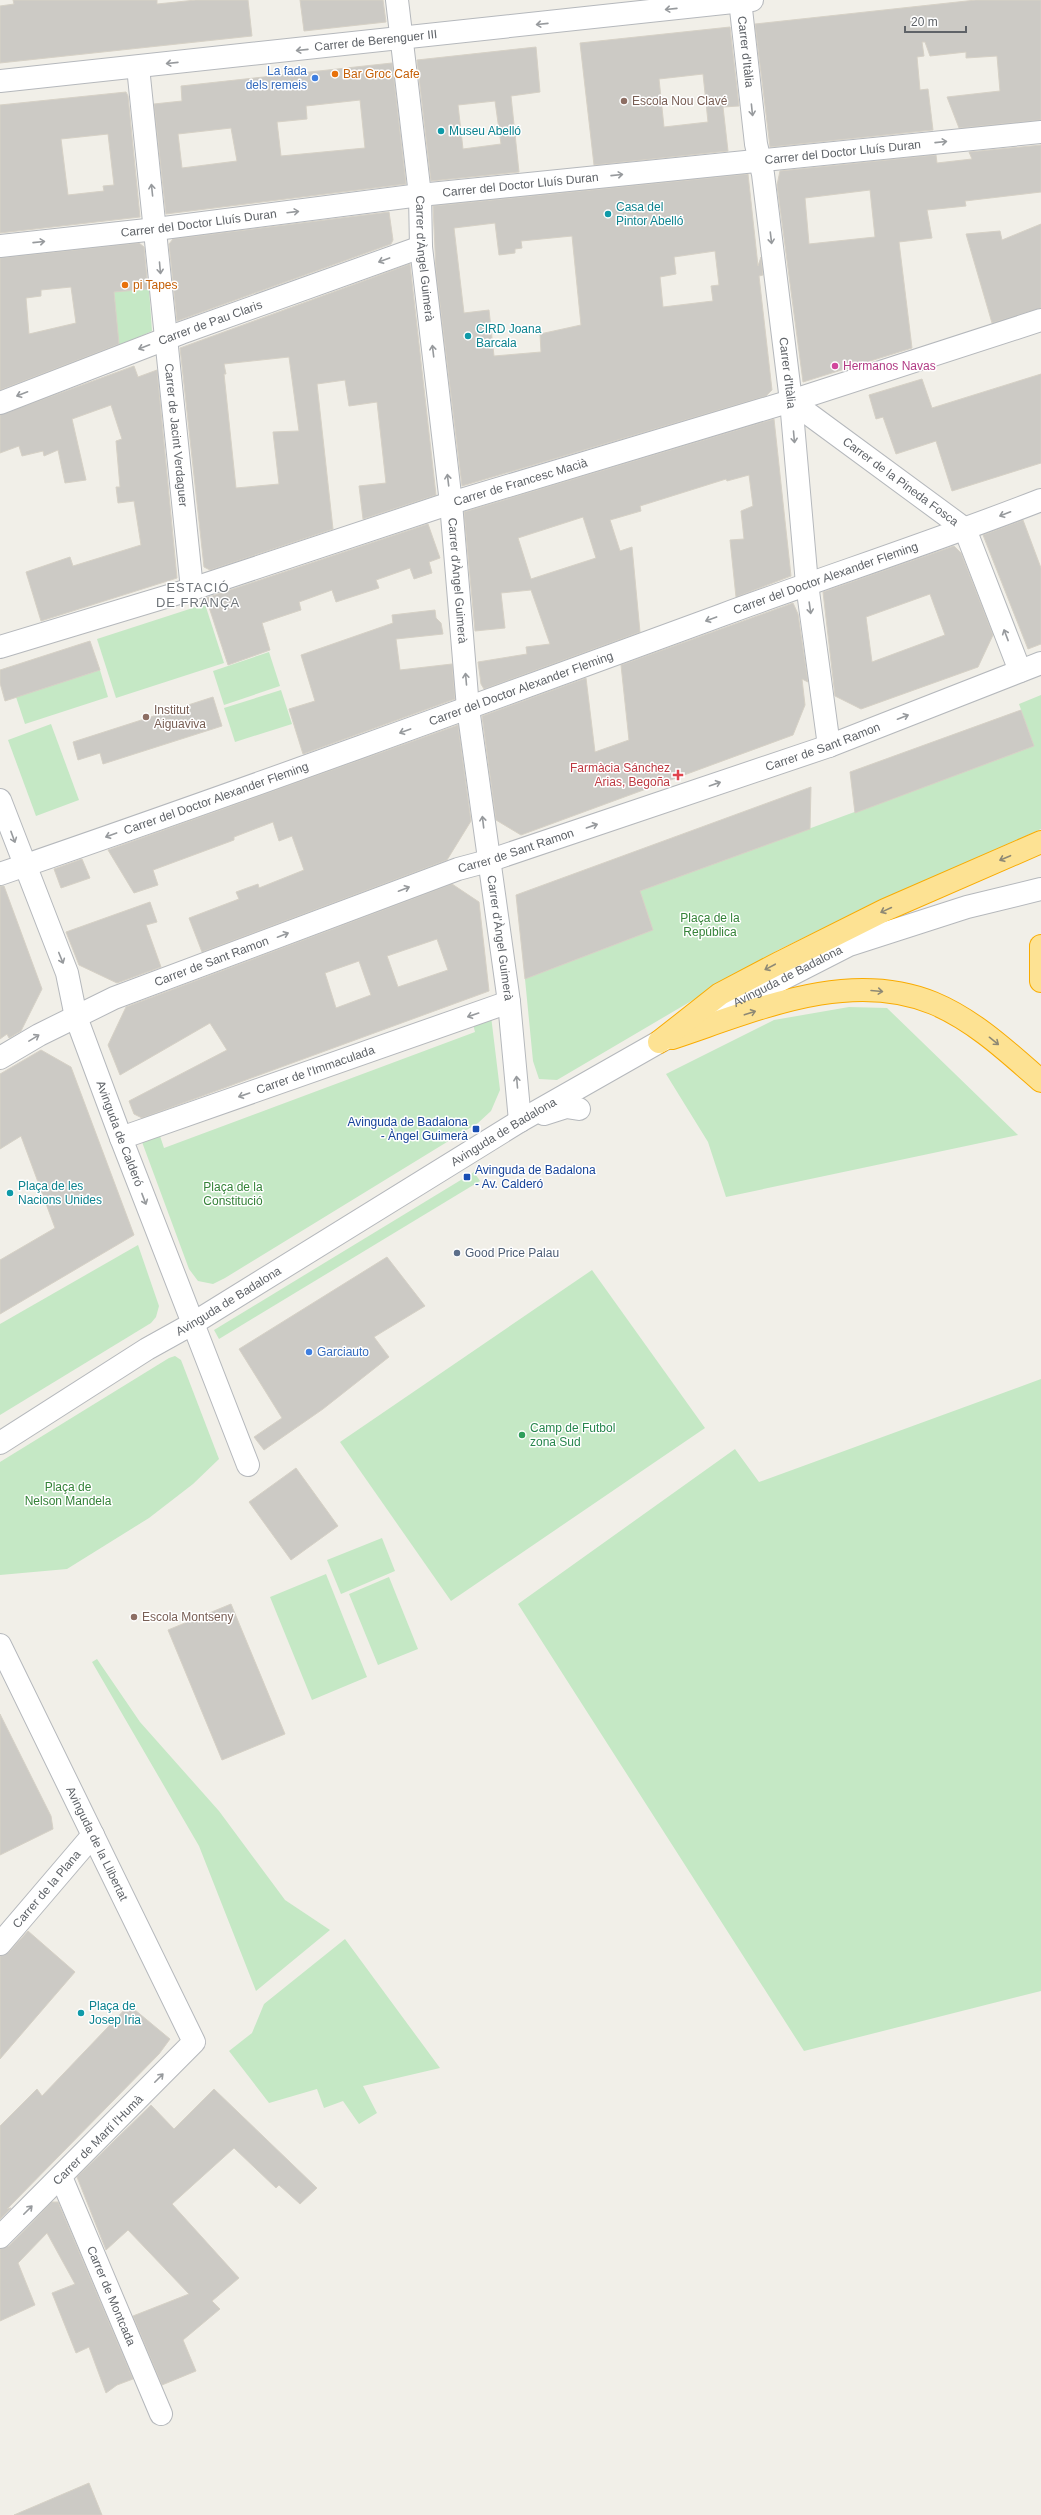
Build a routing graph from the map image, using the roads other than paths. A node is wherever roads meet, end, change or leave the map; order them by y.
1 (397, 0) edge
2 (744, 0) edge
3 (402, 40) junction
4 (138, 67) junction
5 (0, 81) edge
6 (1041, 132) edge
7 (760, 161) junction
8 (420, 195) junction
9 (156, 229) junction
10 (0, 246) edge
11 (421, 247) junction
12 (1041, 320) edge
13 (167, 339) junction
14 (791, 401) junction
15 (0, 403) edge
16 (1041, 500) edge
17 (451, 503) junction
18 (965, 529) junction
19 (807, 584) junction
20 (192, 589) junction
21 (0, 647) edge
22 (1041, 663) edge
23 (1020, 671) junction
24 (468, 708) junction
25 (829, 746) junction
26 (0, 800) edge
27 (1041, 842) edge
28 (488, 861) junction
29 (24, 866) junction
30 (0, 874) edge
31 (1041, 889) edge
32 (1041, 946) edge
33 (1041, 981) edge
34 (509, 1002) junction
35 (76, 1017) junction
36 (659, 1042) junction
37 (0, 1058) edge
38 (1041, 1081) edge
39 (579, 1109) dead end
40 (520, 1121) junction
41 (121, 1138) junction
42 (192, 1324) junction
43 (0, 1443) edge
44 (248, 1465) dead end
45 (0, 1645) edge
46 (93, 1835) junction
47 (0, 1944) edge
48 (194, 2042) joint
49 (61, 2177) junction
50 (0, 2237) edge
51 (161, 2414) dead end

1 - 3 street, Carrer d'Àngel Guimerà
2 -> 3 street, Carrer de Berenguer III
2 -> 7 street, Carrer d'Itàlia
3 -> 4 street, Carrer de Berenguer III
3 - 8 street, Carrer d'Àngel Guimerà
4 - 5 street, Carrer de Berenguer III
9 -> 4 street, Carrer de Jacint Verdaguer
7 -> 6 street, Carrer del Doctor Lluís Duran
8 -> 7 street, Carrer del Doctor Lluís Duran
7 -> 14 street, Carrer d'Itàlia
9 -> 8 street, Carrer del Doctor Lluís Duran
8 - 11 street, Carrer d'Àngel Guimerà
10 -> 9 street, Carrer del Doctor Lluís Duran
9 -> 13 street, Carrer de Jacint Verdaguer
11 -> 13 street, Carrer de Pau Claris
17 -> 11 street, Carrer d'Àngel Guimerà
12 - 14 street, Carrer de Francesc Macià
13 -> 15 street, Carrer de Pau Claris
13 - 20 street, Carrer de Jacint Verdaguer
14 - 17 street, Carrer de Francesc Macià
14 - 18 street, Carrer de la Pineda Fosca
14 -> 19 street, Carrer d'Itàlia
16 -> 18 street, Carrer del Doctor Alexander Fleming
17 - 20 street, Carrer de Francesc Macià
24 -> 17 street, Carrer d'Àngel Guimerà
18 - 19 street, Carrer del Doctor Alexander Fleming
23 -> 18 street, Carrer de la Pineda Fosca
19 -> 24 street, Carrer del Doctor Alexander Fleming
19 -> 25 street, Carrer d'Itàlia
20 - 21 street, Carrer de Francesc Macià
22 - 23 street, Carrer de Sant Ramon
25 -> 23 street, Carrer de Sant Ramon
28 -> 24 street, Carrer d'Àngel Guimerà
24 -> 29 street, Carrer del Doctor Alexander Fleming
28 -> 25 street, Carrer de Sant Ramon
26 -> 29 street, Avinguda de Calderó
27 -> 36 highway
28 - 34 street, Carrer d'Àngel Guimerà
35 -> 28 street, Carrer de Sant Ramon
29 - 30 street, Carrer del Doctor Alexander Fleming
29 -> 35 street, Avinguda de Calderó
31 - 36 street, Avinguda de Badalona
32 - 33 highway
40 -> 34 street, Carrer d'Àngel Guimerà
34 -> 41 street, Carrer de l'Immaculada
37 -> 35 street, Carrer de Sant Ramon
35 - 41 street, Avinguda de Calderó
36 -> 38 highway
36 - 40 street, Avinguda de Badalona
39 - 40 street
40 - 42 street, Avinguda de Badalona
41 -> 42 street, Avinguda de Calderó
42 - 43 street, Avinguda de Badalona
42 - 44 street, Avinguda de Calderó
45 - 46 street, Avinguda de la Llibertat
46 - 47 street, Carrer de la Plana
46 - 48 street, Avinguda de la Llibertat
49 -> 48 street, Carrer de Martí l'Humà
50 -> 49 street, Carrer de Martí l'Humà
49 - 51 street, Carrer de Montcada

